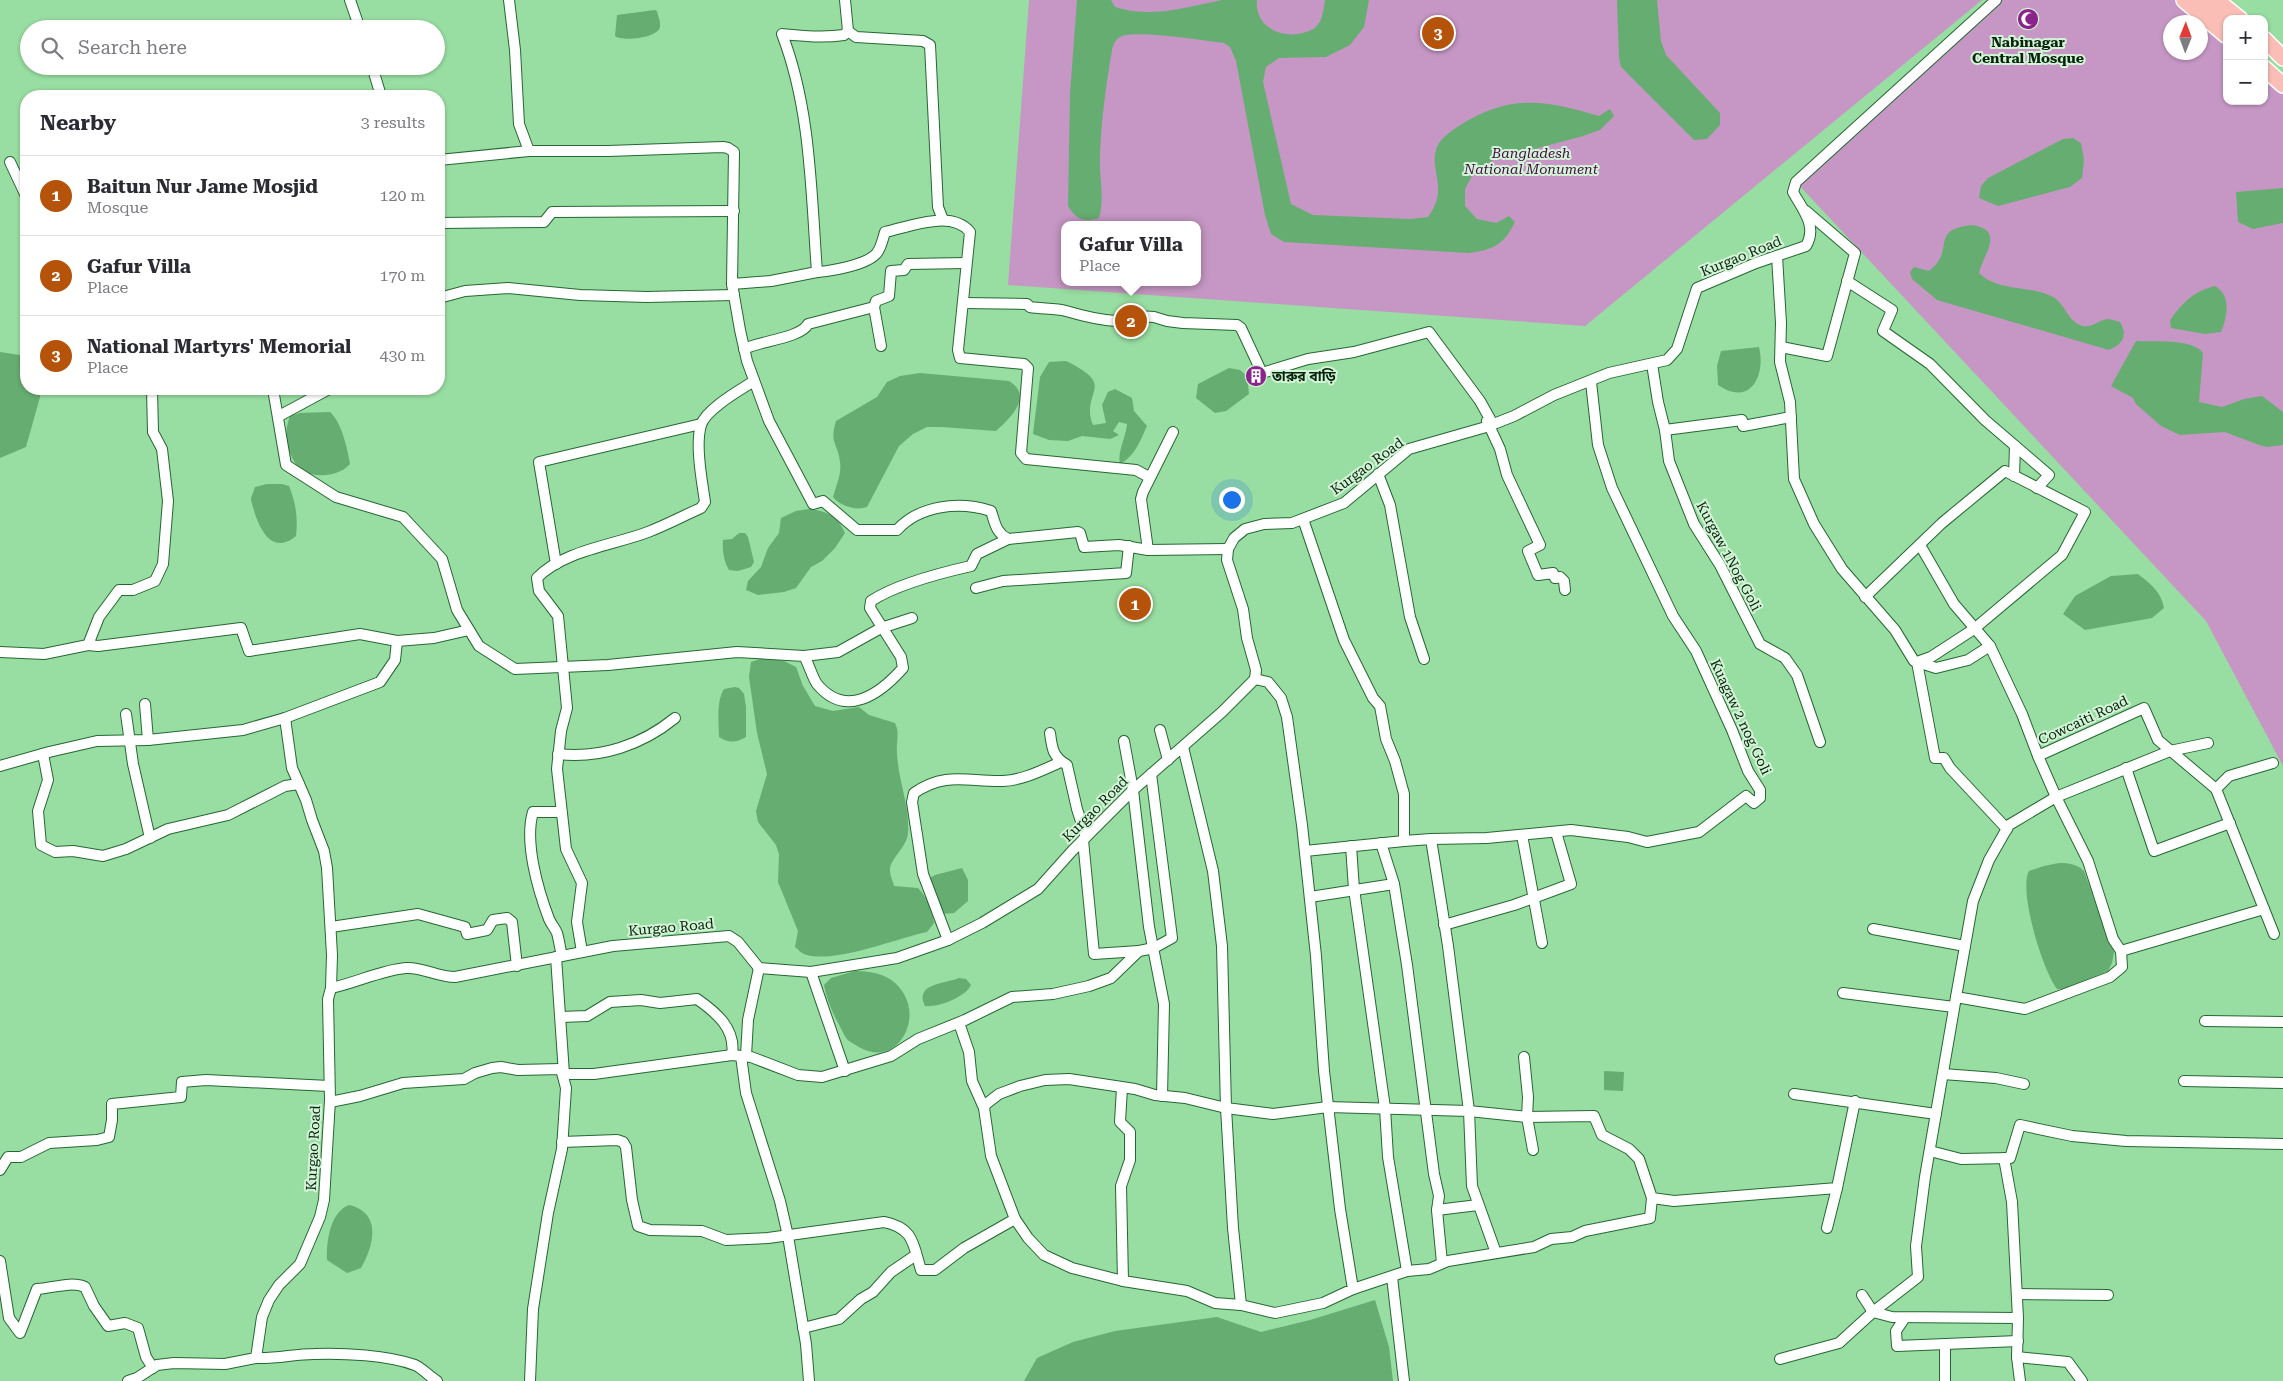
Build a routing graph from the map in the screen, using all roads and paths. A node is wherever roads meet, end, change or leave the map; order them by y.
1 (350, 0) edge
2 (509, 0) edge
3 (845, 0) edge
4 (1996, 0) edge
5 (2184, 0) edge
6 (2202, 0) edge
7 (2217, 0) edge
8 (2228, 0) edge
9 (2235, 15) edge
10 (2245, 15) edge
11 (2223, 18) edge
12 (357, 20) edge
13 (848, 31) junction
14 (2223, 33) edge
15 (2268, 36) edge
16 (2268, 43) edge
17 (2283, 50) edge
18 (2268, 57) edge
19 (2283, 58) edge
20 (2283, 70) edge
21 (2268, 72) edge
22 (375, 75) edge
23 (2283, 85) edge
24 (380, 90) edge
25 (529, 151) junction
26 (445, 159) edge
27 (10, 162) dead end
28 (20, 183) edge
29 (1805, 210) junction
30 (734, 211) junction
31 (943, 220) junction
32 (445, 223) edge
33 (1777, 256) junction
34 (966, 263) junction
35 (817, 272) junction
36 (1847, 281) junction
37 (733, 289) junction
38 (445, 296) edge
39 (963, 303) junction
40 (874, 307) junction
41 (881, 346) dead end
42 (1781, 347) junction
43 (744, 349) junction
44 (1652, 364) junction
45 (754, 381) junction
46 (1591, 382) junction
47 (152, 395) edge
48 (274, 395) edge
49 (318, 395) edge
50 (279, 416) junction
51 (1791, 416) junction
52 (701, 424) junction
53 (1490, 426) junction
54 (1666, 430) junction
55 (1172, 432) dead end
56 (2015, 446) junction
57 (1378, 474) junction
58 (1149, 476) junction
59 (2014, 476) junction
60 (2037, 488) junction
61 (1303, 519) junction
62 (1008, 539) junction
63 (1129, 546) junction
64 (1920, 546) junction
65 (1228, 549) junction
66 (1148, 550) junction
67 (556, 564) junction
68 (976, 588) dead end
69 (1566, 590) dead end
70 (1865, 597) junction
71 (912, 618) dead end
72 (881, 628) junction
73 (1974, 629) junction
74 (469, 630) junction
75 (397, 641) junction
76 (88, 645) junction
77 (1990, 646) junction
78 (0, 652) edge
79 (804, 656) junction
80 (1424, 659) dead end
81 (1917, 662) junction
82 (562, 667) junction
83 (1255, 679) junction
84 (145, 704) dead end
85 (126, 714) dead end
86 (285, 718) junction
87 (675, 718) dead end
88 (1160, 730) dead end
89 (1050, 734) dead end
90 (148, 740) junction
91 (131, 741) junction
92 (1124, 741) dead end
93 (1820, 742) dead end
94 (2208, 743) dead end
95 (1183, 747) junction
96 (2170, 751) junction
97 (43, 754) junction
98 (558, 754) junction
99 (2038, 756) junction
100 (1168, 760) junction
101 (1061, 762) junction
102 (2273, 763) dead end
103 (0, 766) edge
104 (2126, 768) junction
105 (1151, 774) junction
106 (299, 784) junction
107 (2216, 789) junction
108 (1133, 790) junction
109 (2056, 797) junction
110 (561, 812) junction
111 (2230, 822) junction
112 (2007, 829) junction
113 (1556, 832) junction
114 (1522, 835) junction
115 (150, 838) junction
116 (1084, 838) junction
117 (1431, 839) junction
118 (1404, 841) junction
119 (1381, 843) junction
120 (1351, 846) junction
121 (1305, 851) junction
122 (1394, 884) junction
123 (1354, 889) junction
124 (1310, 897) junction
125 (1534, 898) junction
126 (2264, 909) junction
127 (1444, 926) junction
128 (331, 927) junction
129 (1873, 929) dead end
130 (2274, 934) dead end
131 (948, 940) junction
132 (1542, 943) dead end
133 (1965, 946) junction
134 (1154, 948) junction
135 (1140, 951) junction
136 (2121, 951) junction
137 (582, 952) junction
138 (559, 956) junction
139 (517, 966) junction
140 (759, 968) junction
141 (810, 972) junction
142 (331, 988) junction
143 (1843, 993) dead end
144 (1955, 1002) junction
145 (561, 1017) junction
146 (2205, 1021) dead end
147 (2283, 1022) edge
148 (960, 1023) junction
149 (740, 1056) junction
150 (1524, 1057) dead end
151 (845, 1071) junction
152 (564, 1074) junction
153 (1943, 1074) junction
154 (2184, 1081) dead end
155 (2283, 1083) edge
156 (2024, 1084) dead end
157 (329, 1086) junction
158 (1122, 1088) junction
159 (1794, 1094) dead end
160 (1162, 1096) junction
161 (1855, 1101) junction
162 (330, 1102) junction
163 (1328, 1107) junction
164 (984, 1108) junction
165 (1226, 1108) junction
166 (1385, 1108) junction
167 (1425, 1109) junction
168 (1469, 1111) junction
169 (1936, 1114) junction
170 (1527, 1118) junction
171 (562, 1142) junction
172 (2283, 1144) edge
173 (1533, 1150) dead end
174 (1930, 1151) junction
175 (2004, 1158) junction
176 (0, 1170) edge
177 (1837, 1188) junction
178 (1652, 1198) junction
179 (1478, 1205) junction
180 (1437, 1210) junction
181 (1016, 1219) junction
182 (1827, 1228) dead end
183 (788, 1236) junction
184 (1496, 1253) junction
185 (916, 1255) junction
186 (0, 1261) edge
187 (1442, 1264) junction
188 (1407, 1272) junction
189 (1392, 1277) junction
190 (1123, 1281) junction
191 (1353, 1290) junction
192 (2017, 1294) junction
193 (1862, 1295) dead end
194 (2108, 1295) dead end
195 (1241, 1305) junction
196 (1873, 1312) junction
197 (2018, 1318) junction
198 (1904, 1319) junction
199 (803, 1328) junction
200 (2018, 1341) junction
201 (1945, 1344) junction
202 (2017, 1357) junction
203 (256, 1358) junction
204 (1780, 1359) dead end
205 (153, 1368) junction
206 (128, 1381) edge
207 (436, 1381) edge
208 (530, 1381) edge
209 (810, 1381) edge
210 (1404, 1381) edge
211 (1945, 1381) edge
212 (2020, 1381) edge
213 (2082, 1381) edge

1 - 12 street
2 - 25 street
3 - 13 street
4 - 29 street, Kurgao Road
5 - 14 highway
6 - 11 highway
7 - 9 highway
8 - 10 highway
13 - 31 street
13 - 35 street
15 - 17 highway
16 - 19 highway
18 - 20 highway
21 - 23 highway
22 - 24 street
25 - 26 street
25 - 30 street
27 - 28 street
29 - 33 street, Kurgao Road
29 - 36 street
30 - 32 street
30 - 37 street
31 - 34 street
31 - 35 street
33 - 42 street
33 - 44 street, Kurgao Road
34 - 39 street
34 - 40 street
35 - 37 street
36 - 42 street
36 - 56 street
37 - 38 street
37 - 43 street
39 - 53 street
39 - 58 street
40 - 41 street
40 - 43 street
42 - 51 street
43 - 45 street
44 - 46 street, Kurgao Road
44 - 54 street, Kurgaw 1Nog Goli
45 - 52 street
45 - 62 street
46 - 53 street, Kurgao Road
46 - 113 street, Kuagaw 2 nog Goli
47 - 76 street
48 - 50 street
49 - 50 street
50 - 74 street
51 - 54 street
51 - 70 street
52 - 67 street
52 - 67 street
53 - 57 street, Kurgao Road
53 - 69 street
54 - 93 street, Kurgaw 1Nog Goli
55 - 58 street
56 - 59 street
56 - 60 street
57 - 61 street, Kurgao Road
57 - 80 street
58 - 66 street
59 - 60 street
59 - 64 street
60 - 73 street
61 - 65 street, Kurgao Road
61 - 118 street
62 - 63 street
62 - 72 street
63 - 66 street
63 - 68 street
64 - 70 street
64 - 73 street, Cowcaiti Road
65 - 66 street
65 - 83 street
67 - 82 street
70 - 81 street
71 - 72 street
72 - 79 street
72 - 79 street
73 - 77 street, Cowcaiti Road
73 - 81 street
74 - 75 street
74 - 82 street
75 - 76 street
75 - 86 street
76 - 78 street
77 - 81 street
77 - 99 street, Cowcaiti Road
79 - 82 street
81 - 112 street
82 - 98 street
83 - 95 street, Kurgao Road
83 - 121 street
84 - 90 street
85 - 91 street
86 - 90 street
86 - 106 street
87 - 98 street
88 - 100 street
89 - 101 street
90 - 91 street
91 - 97 street
91 - 115 street
92 - 108 street
94 - 96 street
95 - 100 street, Kurgao Road
95 - 165 street
96 - 99 street, Cowcaiti Road
96 - 104 street
96 - 107 street, Cowcaiti Road
97 - 103 street
97 - 115 street
98 - 110 street
99 - 109 street
100 - 105 street, Kurgao Road
101 - 116 street
101 - 131 street
102 - 107 street
104 - 109 street
104 - 111 street
105 - 108 street, Kurgao Road
105 - 134 street
106 - 115 street
106 - 128 street
107 - 111 street
108 - 116 street, Kurgao Road
108 - 134 street
109 - 112 street
109 - 136 street
110 - 137 street
110 - 138 street
111 - 126 street
112 - 133 street
113 - 114 street, Kuagaw 2 nog Goli
113 - 125 street
114 - 117 street, Kuagaw 2 nog Goli
114 - 125 street
116 - 131 street, Kurgao Road
116 - 135 street
117 - 118 street, Kuagaw 2 nog Goli
117 - 127 street
118 - 119 street, Kuagaw 2 nog Goli
119 - 120 street, Kuagaw 2 nog Goli
119 - 122 street
120 - 121 street, Kuagaw 2 nog Goli
120 - 123 street
121 - 124 street
122 - 123 street
122 - 167 street
123 - 124 street
123 - 166 street
124 - 163 street
125 - 127 street
125 - 132 street
126 - 130 street
126 - 136 street
127 - 168 street
128 - 139 street
128 - 142 street
129 - 133 street
131 - 141 street, Kurgao Road
133 - 144 street
134 - 135 street
134 - 160 street
135 - 148 street
136 - 144 street
137 - 138 street, Kurgao Road
137 - 140 street, Kurgao Road
138 - 139 street, Kurgao Road
138 - 145 street
139 - 142 street, Kurgao Road
140 - 141 street, Kurgao Road
140 - 149 street
141 - 151 street
142 - 157 street, Kurgao Road
143 - 144 street
144 - 153 street
145 - 149 street
145 - 152 street
146 - 147 street
148 - 151 street
148 - 164 street
149 - 151 street
149 - 152 street
149 - 183 street
150 - 170 street
152 - 162 street
152 - 171 street
153 - 156 street
153 - 169 street
154 - 155 street
157 - 162 street, Kurgao Road
157 - 176 street
158 - 160 street
158 - 164 street
158 - 190 street
159 - 161 street
160 - 165 street
161 - 169 street
161 - 177 street
162 - 203 street, Kurgao Road
163 - 165 street
163 - 166 street
163 - 191 street
164 - 181 street
165 - 195 street
166 - 167 street
166 - 188 street
167 - 168 street
167 - 180 street
168 - 170 street
168 - 179 street
169 - 174 street
170 - 173 street
170 - 178 street
171 - 183 street
171 - 208 street
172 - 175 street
174 - 175 street
174 - 196 street
175 - 192 street
177 - 178 street
177 - 182 street
178 - 184 street
179 - 180 street
179 - 184 street
180 - 187 street
181 - 185 street
181 - 190 street
183 - 185 street
183 - 199 street
184 - 187 street
185 - 199 street
186 - 205 street
187 - 188 street
188 - 189 street
189 - 191 street
189 - 210 street
190 - 195 street
191 - 195 street
192 - 194 street
192 - 197 street
193 - 196 street
196 - 198 street
196 - 204 street
197 - 198 street
197 - 200 street
198 - 201 street
199 - 209 street
200 - 201 street
200 - 202 street
201 - 211 street
202 - 212 street
202 - 213 street
203 - 205 street
203 - 207 street
205 - 206 street

